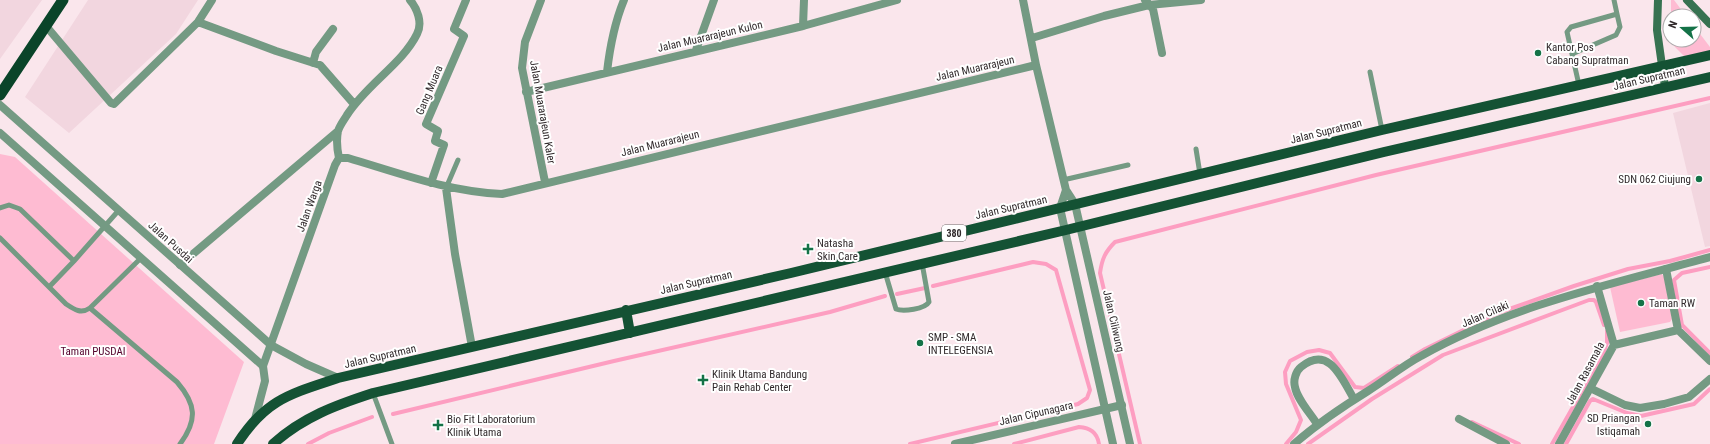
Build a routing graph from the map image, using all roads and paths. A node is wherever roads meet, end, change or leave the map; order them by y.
1 (64, 0) edge
2 (212, 0) edge
3 (410, 0) edge
4 (466, 0) edge
5 (541, 0) edge
6 (624, 0) edge
7 (714, 0) edge
8 (804, 0) edge
9 (898, 0) edge
10 (1023, 0) edge
11 (1202, 0) edge
12 (1614, 0) edge
13 (1658, 0) edge
14 (1687, 0) edge
15 (1147, 2) edge
16 (1617, 14) junction
17 (198, 22) junction
18 (1710, 24) edge
19 (46, 26) junction
20 (803, 26) junction
21 (333, 29) dead end
22 (1032, 38) junction
23 (696, 50) junction
24 (1162, 53) dead end
25 (1572, 54) junction
26 (1710, 55) edge
27 (313, 63) junction
28 (1036, 65) junction
29 (1661, 66) junction
30 (607, 72) junction
31 (1370, 72) dead end
32 (1710, 77) edge
33 (1579, 86) junction
34 (1665, 87) junction
35 (526, 92) junction
36 (0, 95) edge
37 (354, 104) junction
38 (0, 105) edge
39 (1382, 130) junction
40 (338, 131) junction
41 (0, 134) edge
42 (1196, 149) dead end
43 (340, 158) junction
44 (458, 160) dead end
45 (1128, 165) dead end
46 (1200, 174) junction
47 (1063, 180) junction
48 (545, 182) junction
49 (431, 183) junction
50 (446, 188) junction
51 (1066, 190) junction
52 (1075, 204) junction
53 (0, 208) edge
54 (1060, 208) junction
55 (119, 210) junction
56 (1081, 226) junction
57 (105, 227) junction
58 (1066, 230) junction
59 (0, 238) edge
60 (1710, 257) edge
61 (141, 258) junction
62 (74, 261) junction
63 (922, 263) junction
64 (180, 265) junction
65 (1666, 269) junction
66 (885, 272) junction
67 (1597, 286) junction
68 (49, 287) junction
69 (90, 308) junction
70 (626, 310) junction
71 (1678, 330) junction
72 (630, 333) junction
73 (1614, 344) junction
74 (271, 345) junction
75 (472, 347) junction
76 (1710, 361) edge
77 (263, 366) junction
78 (338, 378) junction
79 (1710, 379) edge
80 (1590, 388) junction
81 (373, 393) junction
82 (1354, 399) junction
83 (1122, 405) junction
84 (1105, 409) junction
85 (1459, 418) dead end
86 (255, 419) junction
87 (1317, 424) junction
88 (180, 444) edge
89 (237, 444) edge
90 (274, 444) edge
91 (392, 444) edge
92 (955, 444) edge
93 (1113, 444) edge
94 (1130, 444) edge
95 (1294, 444) edge
96 (1506, 444) edge
97 (1559, 444) edge

1 - 19 highway
2 - 17 street
3 - 37 street
4 - 49 street, Gang Muara
5 - 35 street, Jalan Muararajeun Kaler
6 - 30 street
7 - 23 street
8 - 20 street
9 - 20 street, Jalan Muararajeun Kulon
10 - 22 street, Jalan Ciliwung
11 - 15 street
12 - 16 lane
13 - 29 main road
14 - 18 main road
15 - 22 street
15 - 24 street
16 - 25 lane
16 - 25 lane
17 - 19 street
17 - 27 street
19 - 36 highway
20 - 23 street, Jalan Muararajeun Kulon
21 - 27 street
22 - 28 street, Jalan Ciliwung
23 - 30 street, Jalan Muararajeun Kulon
25 - 33 lane
26 - 29 main road, Jalan Supratman / 380
27 - 37 street
28 - 47 street, Jalan Ciliwung
28 - 48 street, Jalan Muararajeun
29 - 33 main road, Jalan Supratman / 380
29 - 34 main road
30 - 35 street, Jalan Muararajeun Kulon
31 - 39 lane
32 - 34 main road, Jalan Supratman / 380
33 - 39 main road, Jalan Supratman / 380
34 - 56 main road, Jalan Supratman / 380
35 - 48 street, Jalan Muararajeun Kaler
37 - 40 street
38 - 55 street, Jalan Pusdai
39 - 46 main road, Jalan Supratman / 380
40 - 43 street
40 - 64 street
41 - 57 street
42 - 46 lane
43 - 49 street
43 - 74 street, Jalan Warga
44 - 50 lane
45 - 47 lane
46 - 52 main road, Jalan Supratman / 380
47 - 51 street, Jalan Ciliwung
48 - 50 street, Jalan Muararajeun
49 - 50 street
50 - 75 street
51 - 52 street, Jalan Ciliwung
51 - 54 street
52 - 54 main road, Jalan Supratman / 380
52 - 56 street, Jalan Ciliwung
53 - 62 lane
54 - 58 street
54 - 70 main road, Jalan Supratman / 380
55 - 57 lane
55 - 64 street, Jalan Pusdai
56 - 58 main road, Jalan Supratman / 380
56 - 83 street, Jalan Ciliwung
57 - 61 street
57 - 62 lane
58 - 63 main road, Jalan Supratman / 380
58 - 84 street
59 - 68 lane
60 - 65 street, Jalan Cilaki
61 - 69 lane
61 - 77 street
62 - 68 lane
63 - 66 main road, Jalan Supratman / 380
63 - 66 lane
64 - 74 street, Jalan Pusdai
65 - 67 street, Jalan Cilaki
65 - 71 street
66 - 72 main road, Jalan Supratman / 380
67 - 73 street, Jalan Rasamala
67 - 82 street, Jalan Cilaki
68 - 69 lane
69 - 88 lane
70 - 72 main road
70 - 75 main road, Jalan Supratman / 380
71 - 73 street
71 - 76 street
72 - 81 main road, Jalan Supratman / 380
73 - 80 street, Jalan Rasamala
74 - 77 street, Jalan Warga
74 - 78 street, Jalan Pusdai
75 - 78 main road, Jalan Supratman / 380
77 - 86 street
78 - 86 main road, Jalan Supratman / 380
79 - 80 street
80 - 97 street, Jalan Rasamala
81 - 90 main road, Jalan Supratman / 380
81 - 91 lane
82 - 87 street, Jalan Cilaki
82 - 87 street
83 - 84 street, Jalan Cipunagara
83 - 94 street, Jalan Ciliwung
84 - 92 street, Jalan Cipunagara
84 - 93 street
85 - 96 street
86 - 89 main road, Jalan Supratman
87 - 95 street, Jalan Cilaki

